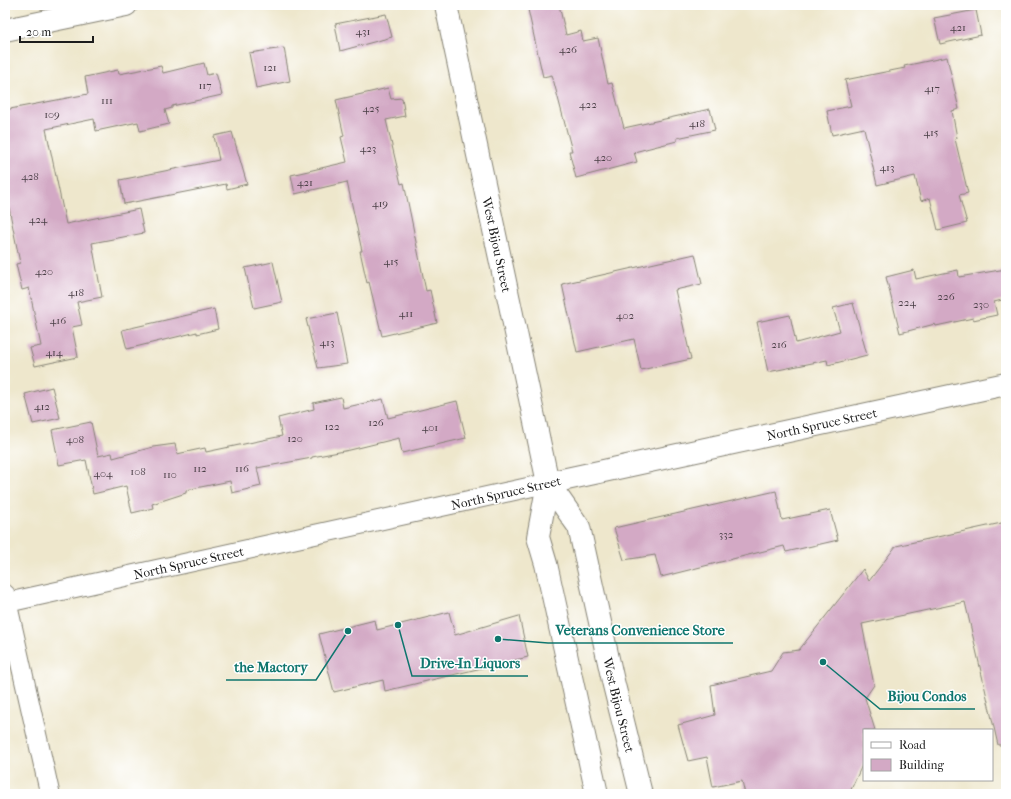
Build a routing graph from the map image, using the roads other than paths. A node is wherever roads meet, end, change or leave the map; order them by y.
1 (126, 5) edge
2 (446, 5) edge
3 (5, 30) edge
4 (1006, 384) edge
5 (548, 483) junction
6 (6, 600) edge
7 (50, 794) edge
8 (597, 794) edge
9 (641, 794) edge

1 - 3 main road
2 - 5 main road, West Bijou Street
4 - 5 main road, North Spruce Street
5 - 6 street, North Spruce Street
5 - 8 main road, West Bijou Street
5 - 9 main road, West Bijou Street
6 - 7 street

